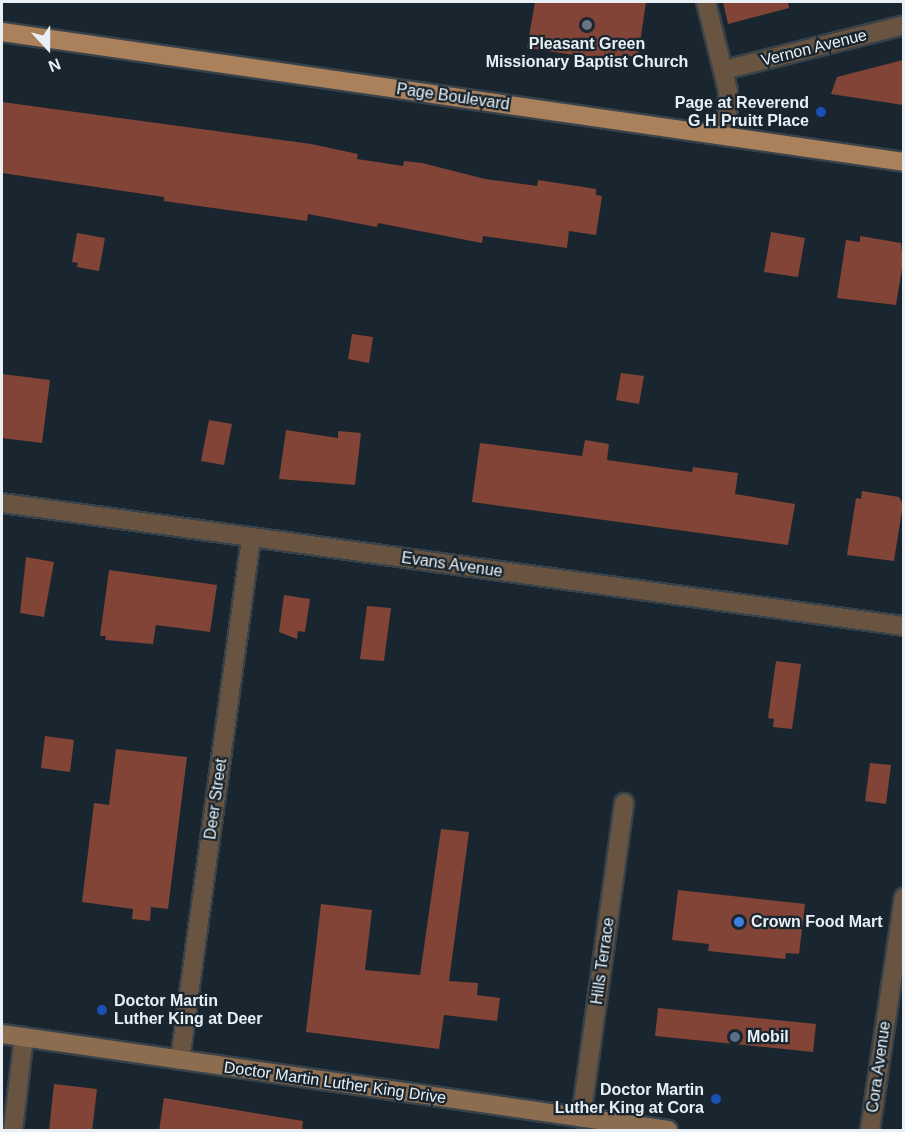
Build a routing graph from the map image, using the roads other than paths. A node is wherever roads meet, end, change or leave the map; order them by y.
1 (706, 2) edge
2 (903, 25) edge
3 (2, 32) edge
4 (724, 70) junction
5 (727, 137) junction
6 (903, 162) edge
7 (2, 502) edge
8 (251, 538) junction
9 (903, 626) edge
10 (624, 803) dead end
11 (903, 897) edge
12 (2, 1034) edge
13 (24, 1037) junction
14 (180, 1060) junction
15 (581, 1118) junction
16 (13, 1131) edge
17 (668, 1131) edge
18 (870, 1131) edge

1 - 4 street
2 - 4 street, Vernon Avenue
3 - 5 main road, Page Boulevard
4 - 5 street
5 - 6 main road, Page Boulevard
7 - 8 street, Evans Avenue
8 - 9 street, Evans Avenue
8 - 14 street, Deer Street
10 - 15 street, Hills Terrace
11 - 18 street, Cora Avenue
12 - 13 main road, Doctor Martin Luther King Drive
13 - 14 main road, Doctor Martin Luther King Drive
13 - 16 street
14 - 15 main road, Doctor Martin Luther King Drive
15 - 17 main road, Doctor Martin Luther King Drive

